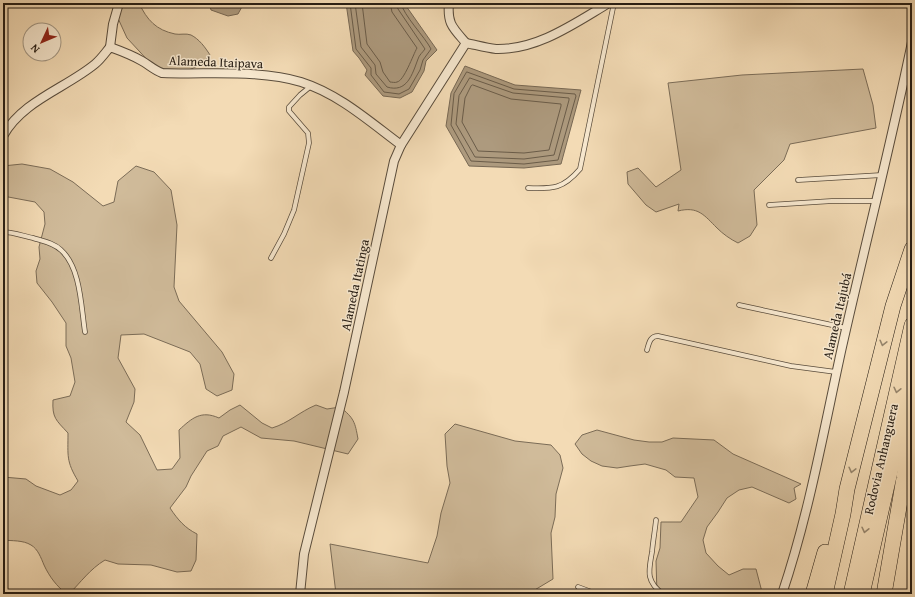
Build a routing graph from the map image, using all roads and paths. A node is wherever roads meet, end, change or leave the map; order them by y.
1 (119, 3) edge
2 (449, 3) edge
3 (609, 3) edge
4 (614, 3) edge
5 (912, 42) edge
6 (466, 43) junction
7 (110, 47) junction
8 (312, 86) junction
9 (3, 136) edge
10 (401, 145) junction
11 (883, 175) junction
12 (798, 180) dead end
13 (528, 188) dead end
14 (876, 201) junction
15 (769, 205) dead end
16 (3, 232) edge
17 (912, 249) edge
18 (271, 258) dead end
19 (739, 305) dead end
20 (912, 325) edge
21 (847, 328) junction
22 (85, 332) dead end
23 (647, 350) dead end
24 (837, 372) junction
25 (912, 376) edge
26 (912, 415) edge
27 (847, 489) junction
28 (656, 520) dead end
29 (578, 587) dead end
30 (300, 594) edge
31 (597, 594) edge
32 (663, 594) edge
33 (782, 594) edge
34 (813, 594) edge
35 (825, 594) edge
36 (851, 594) edge
37 (862, 594) edge
38 (885, 594) edge

1 - 7 street
2 - 6 street
3 - 6 street
4 - 13 lane
5 - 11 street, Alameda Itajubá
6 - 10 street, Alameda Itatinga
7 - 8 street, Alameda Itaipava
7 - 9 street
8 - 10 street, Alameda Itaipava
8 - 18 lane
10 - 30 street, Alameda Itatinga
11 - 12 lane
11 - 14 street, Alameda Itajubá
14 - 15 lane
14 - 21 street, Alameda Itajubá
16 - 22 lane
17 -> 27 highway
19 - 21 lane
20 -> 36 highway, Rodovia Anhanguera
21 - 24 street, Alameda Itajubá
23 - 24 lane
24 - 33 street, Alameda Itajubá
25 - 37 highway, Rodovia Anhanguera
26 - 38 highway
27 - 34 highway
27 - 35 highway
28 - 32 lane
29 - 31 lane

